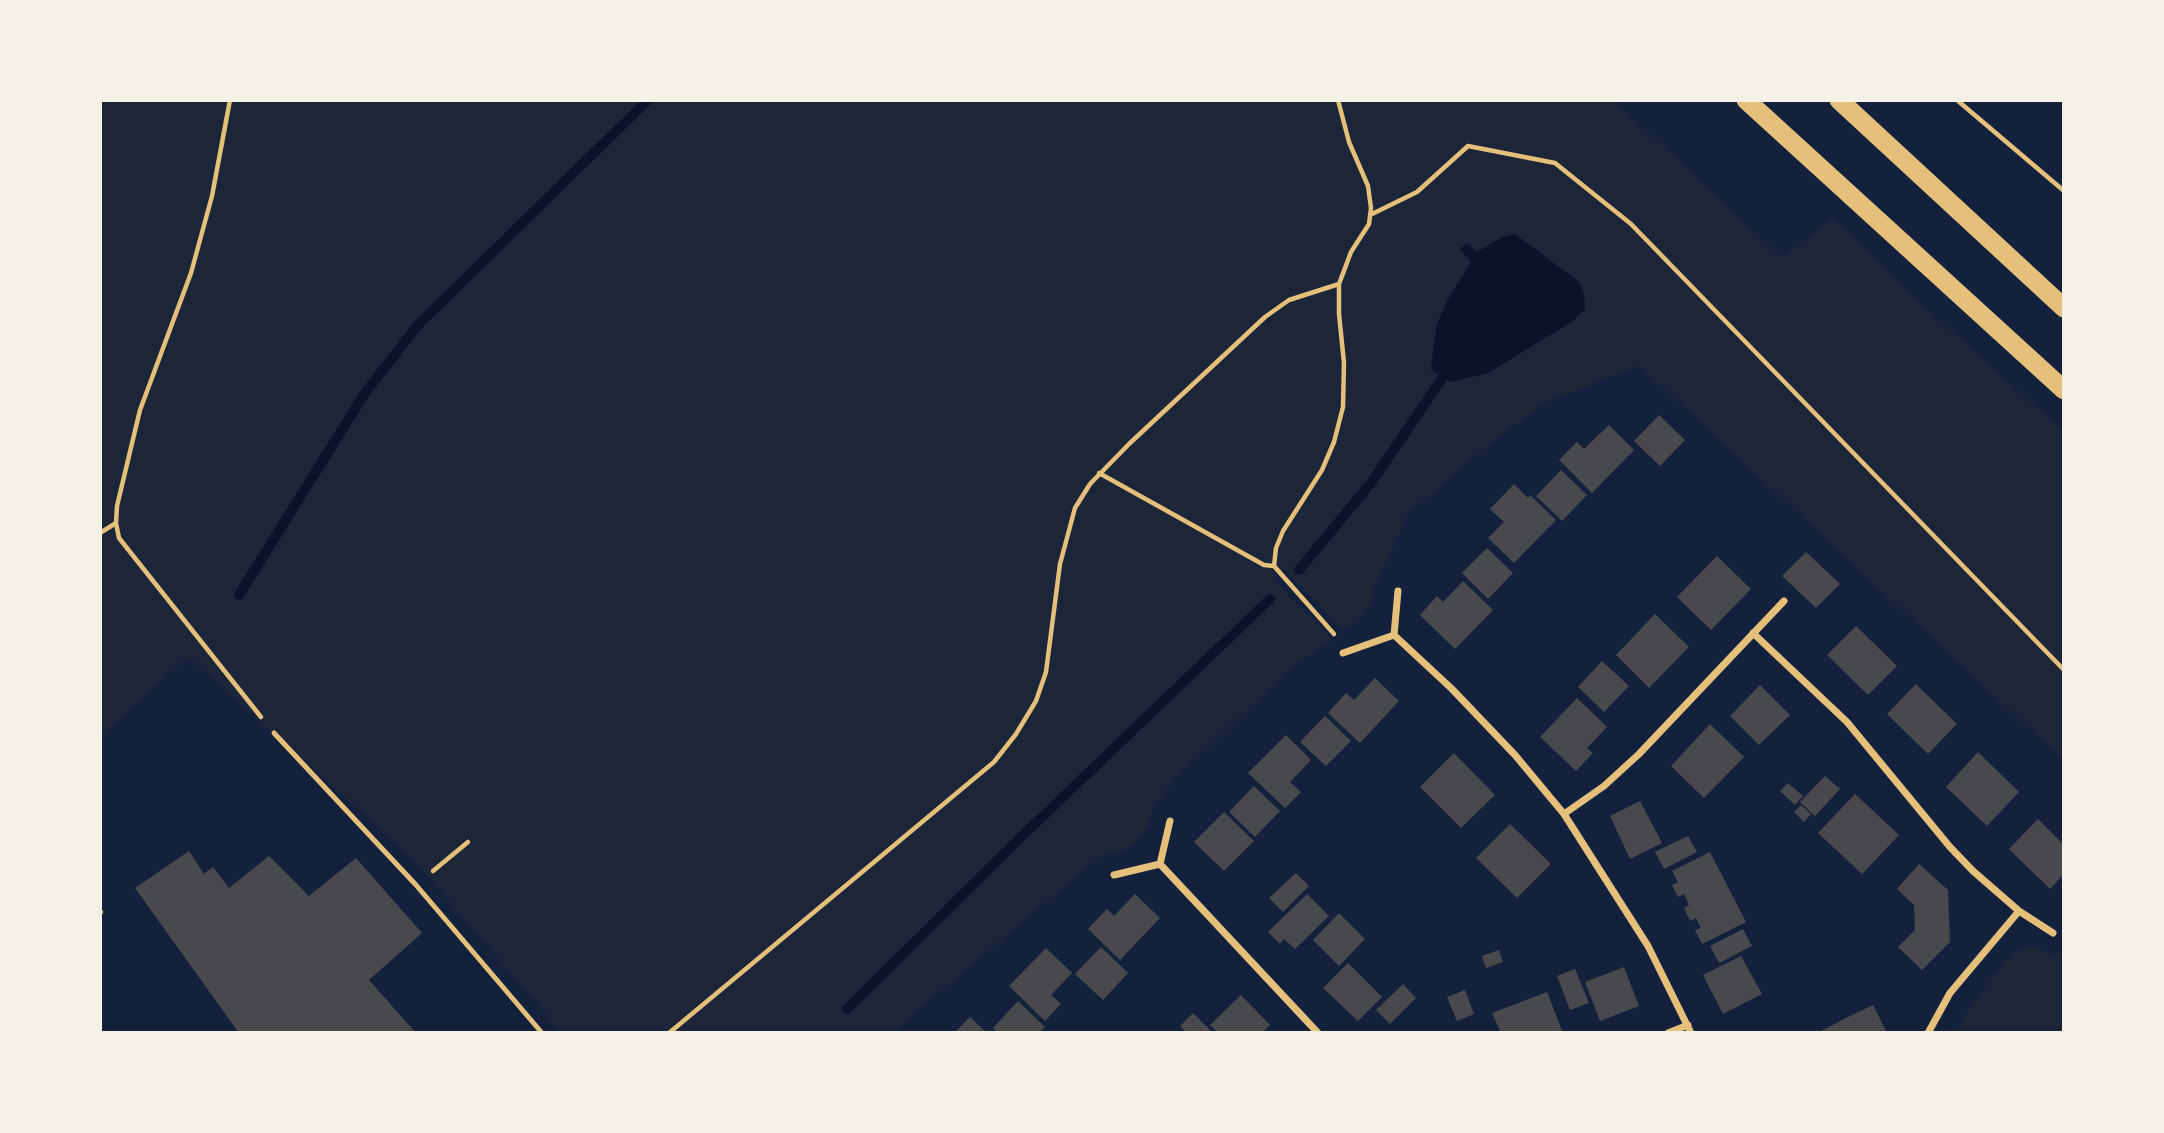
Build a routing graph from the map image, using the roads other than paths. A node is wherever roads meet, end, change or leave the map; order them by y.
1 (1746, 100) edge
2 (1839, 100) edge
3 (2064, 308) edge
4 (2064, 390) edge
5 (1398, 591) dead end
6 (1784, 601) dead end
7 (1753, 633) junction
8 (1394, 635) junction
9 (1343, 653) road end
10 (274, 733) road end
11 (1563, 814) junction
12 (1170, 821) dead end
13 (1160, 864) junction
14 (1114, 875) dead end
15 (2019, 911) junction
16 (2053, 933) dead end
17 (1690, 1029) edge
18 (1315, 1032) edge
19 (542, 1033) edge
20 (1668, 1033) edge
21 (1928, 1033) edge

1 - 4 highway
2 - 3 highway
5 - 8 street
6 - 7 street
7 - 11 street
7 - 15 street
8 - 9 street
8 - 11 street
10 - 19 lane
11 - 17 street
12 - 13 street
13 - 14 street
13 - 18 street
15 - 16 street
15 - 21 street
17 - 20 street

